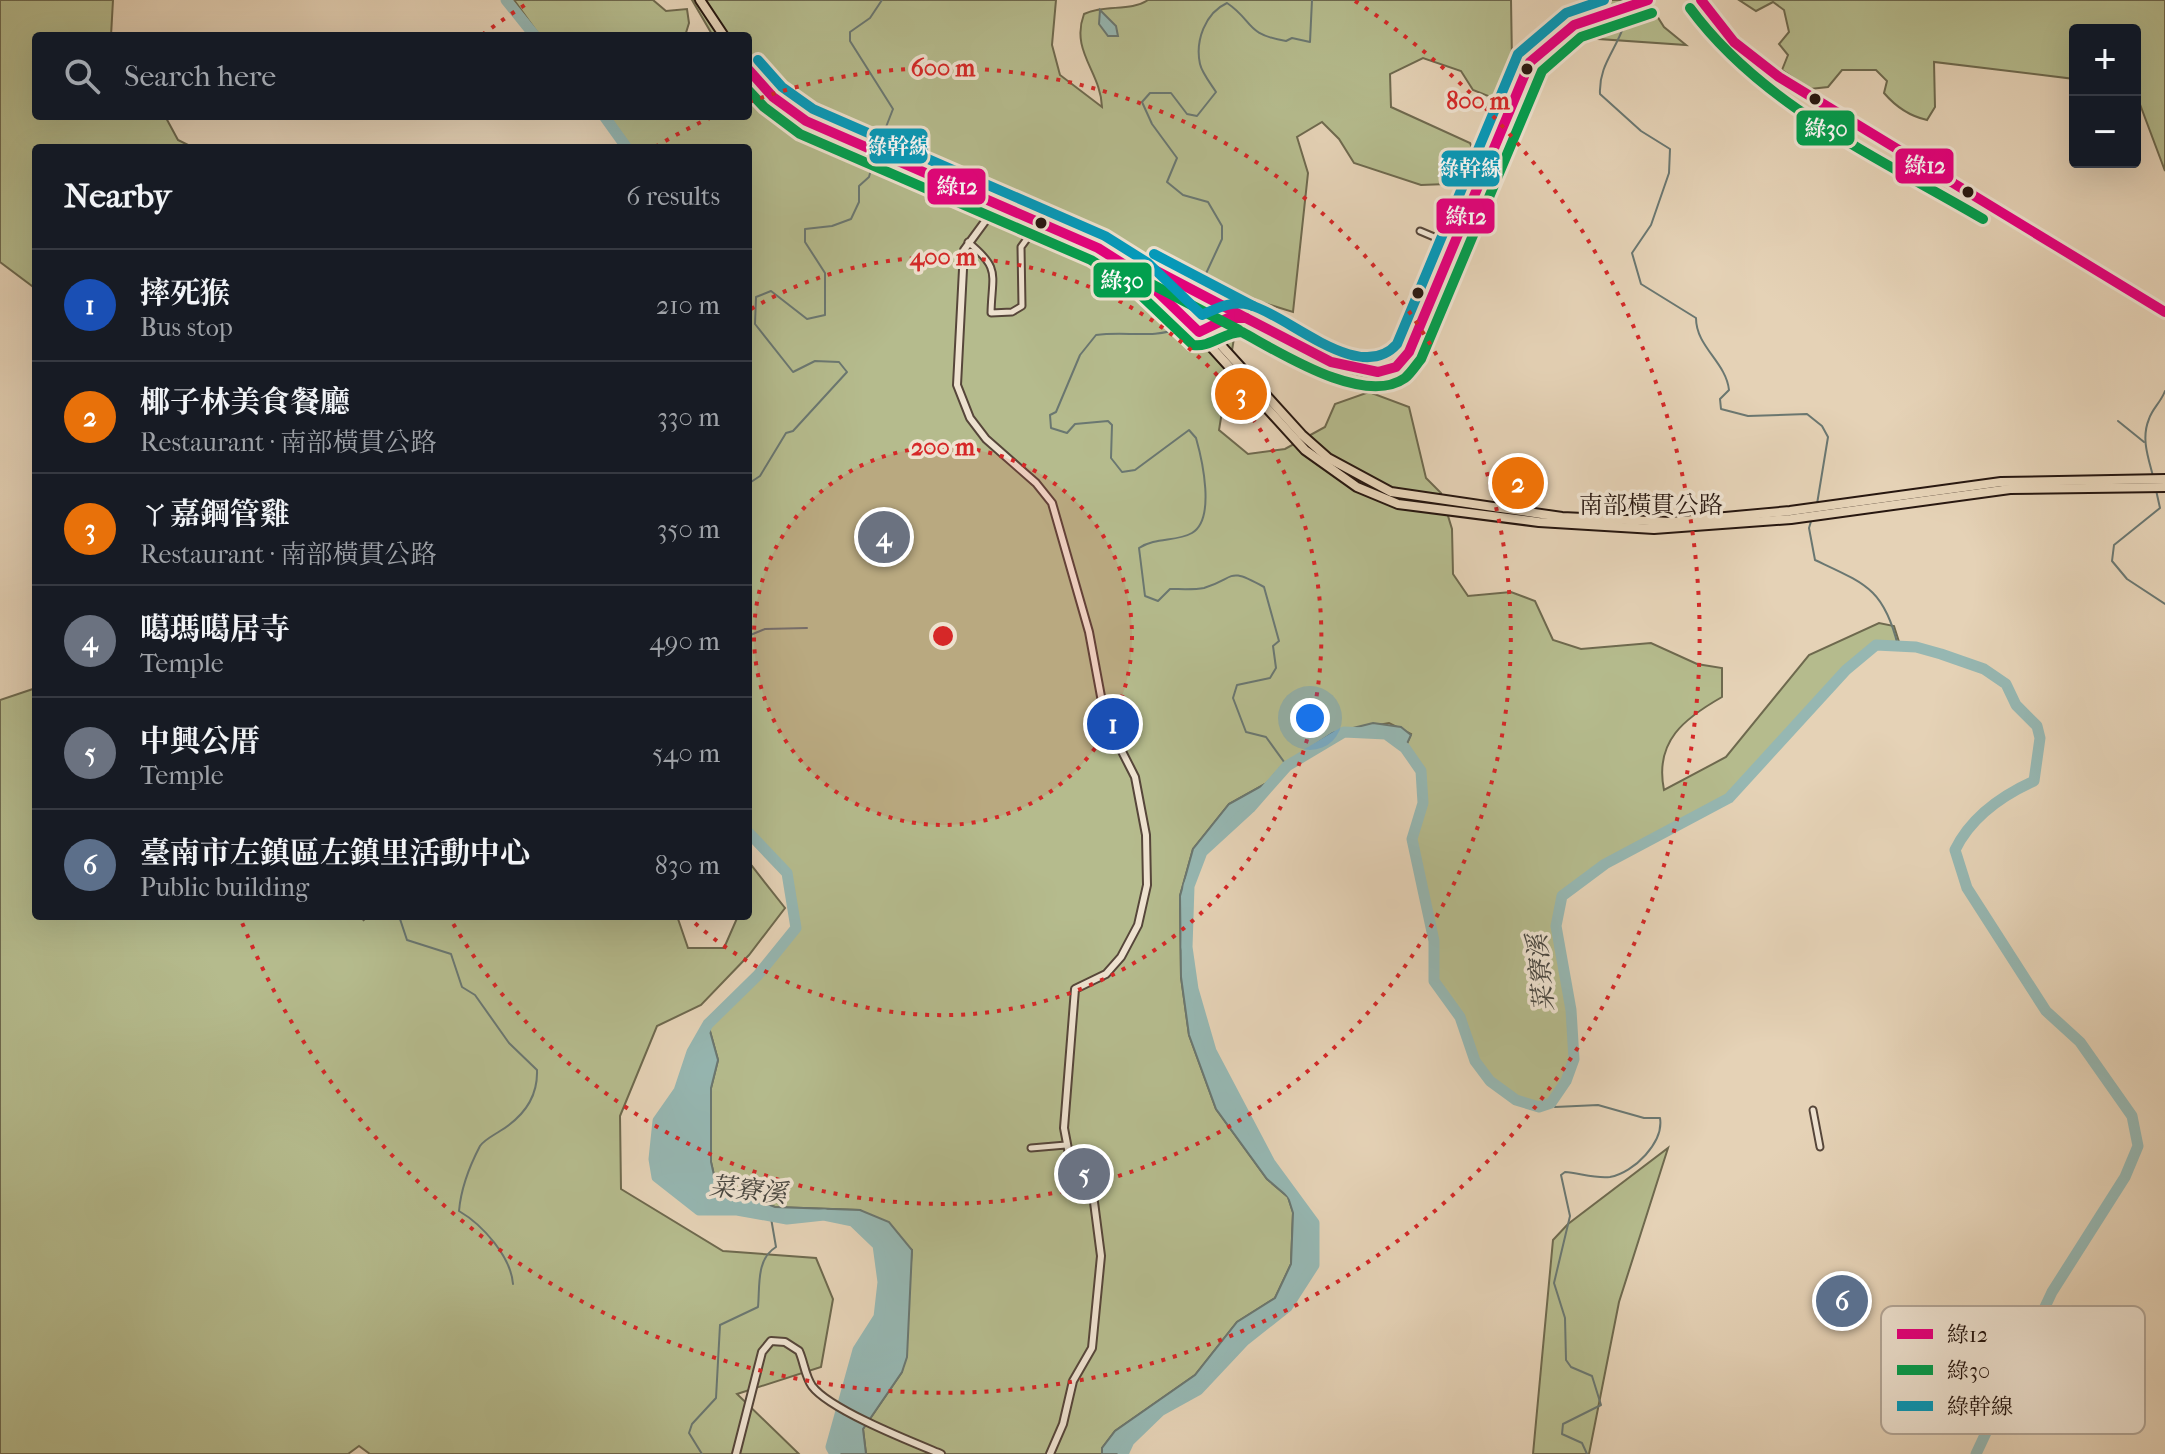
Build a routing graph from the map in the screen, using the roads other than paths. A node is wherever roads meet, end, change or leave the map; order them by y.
1 (700, 0) edge
2 (1648, 0) edge
3 (1701, 0) edge
4 (721, 32) edge
5 (752, 73) edge
6 (1000, 201) junction
7 (1040, 221) junction
8 (1420, 231) dead end
9 (967, 241) junction
10 (1453, 245) junction
11 (1169, 288) junction
12 (1232, 311) junction
13 (2165, 312) edge
14 (1246, 318) junction
15 (1200, 328) junction
16 (1222, 346) junction
17 (1275, 411) junction
18 (2165, 479) edge
19 (2047, 483) junction
20 (2165, 487) edge
21 (1813, 1110) dead end
22 (1066, 1145) junction
23 (1820, 1147) dead end
24 (1031, 1148) dead end
25 (736, 1454) edge
26 (941, 1454) edge
27 (1050, 1454) edge

1 - 4 main road
2 - 10 street
3 - 13 street
5 - 6 main road
6 - 7 main road
6 - 9 street
6 - 11 main road
7 - 9 street
7 - 11 main road
8 - 10 street
9 - 22 street
10 - 14 street
11 - 12 street
11 - 15 main road
12 - 14 street
12 - 15 street
14 - 15 street
14 - 16 street
15 - 16 main road, 南部橫貫公路
15 - 17 main road, 南部橫貫公路
16 - 17 main road, 南部橫貫公路
17 - 19 main road, 南部橫貫公路
18 - 19 main road
19 - 20 main road
21 - 23 street
22 - 24 street
22 - 27 street
25 - 26 street

